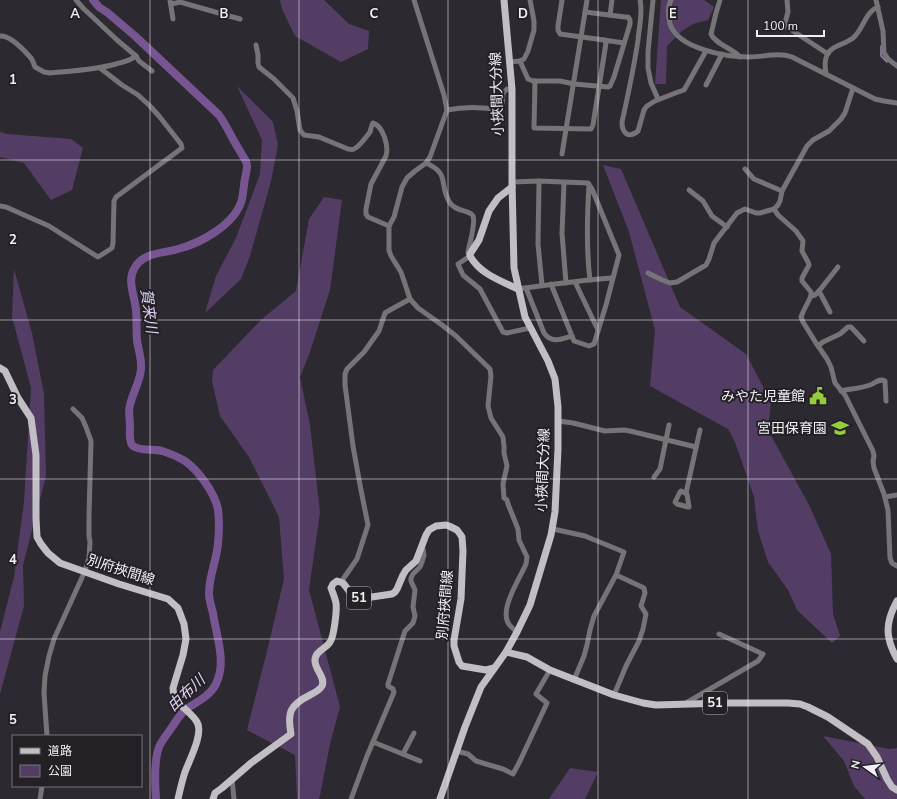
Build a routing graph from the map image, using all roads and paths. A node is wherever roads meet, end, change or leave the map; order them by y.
1 (76, 0) edge
2 (414, 0) edge
3 (504, 0) edge
4 (530, 0) edge
5 (562, 0) edge
6 (586, 0) edge
7 (612, 0) edge
8 (640, 0) edge
9 (653, 0) edge
10 (671, 0) edge
11 (720, 0) edge
12 (787, 0) edge
13 (876, 0) edge
14 (180, 1) edge
15 (170, 2) edge
16 (878, 7) junction
17 (585, 12) junction
18 (610, 15) junction
19 (174, 19) dead end
20 (240, 19) dead end
21 (784, 27) dead end
22 (793, 31) dead end
23 (0, 36) edge
24 (581, 37) junction
25 (604, 40) junction
26 (624, 43) junction
27 (256, 44) dead end
28 (706, 51) junction
29 (722, 54) junction
30 (828, 54) junction
31 (136, 56) junction
32 (740, 56) junction
33 (520, 61) junction
34 (509, 62) junction
35 (897, 66) edge
36 (100, 68) junction
37 (152, 71) dead end
38 (826, 74) junction
39 (535, 81) junction
40 (574, 84) junction
41 (706, 85) dead end
42 (599, 87) junction
43 (854, 88) junction
44 (512, 89) junction
45 (658, 99) junction
46 (897, 102) edge
47 (447, 110) junction
48 (566, 128) junction
49 (562, 154) dead end
50 (426, 163) junction
51 (746, 169) dead end
52 (539, 182) junction
53 (564, 183) junction
54 (512, 184) junction
55 (589, 185) junction
56 (689, 190) dead end
57 (782, 191) junction
58 (0, 206) edge
59 (774, 209) junction
60 (389, 226) junction
61 (727, 227) junction
62 (470, 255) junction
63 (838, 267) dead end
64 (648, 272) dead end
65 (612, 278) junction
66 (590, 280) junction
67 (575, 282) junction
68 (566, 283) junction
69 (551, 284) junction
70 (542, 285) junction
71 (526, 288) junction
72 (518, 289) junction
73 (818, 292) junction
74 (811, 296) junction
75 (410, 299) junction
76 (830, 312) dead end
77 (530, 328) junction
78 (598, 330) junction
79 (572, 336) junction
80 (864, 341) dead end
81 (818, 346) junction
82 (0, 368) edge
83 (842, 391) junction
84 (886, 401) dead end
85 (73, 409) dead end
86 (558, 421) junction
87 (669, 425) dead end
88 (700, 430) dead end
89 (666, 440) junction
90 (696, 447) junction
91 (654, 477) dead end
92 (686, 493) dead end
93 (897, 495) edge
94 (885, 497) junction
95 (552, 529) junction
96 (422, 547) junction
97 (897, 566) edge
98 (85, 571) junction
99 (616, 575) junction
100 (341, 582) junction
101 (897, 602) edge
102 (517, 632) junction
103 (719, 634) dead end
104 (506, 652) junction
105 (897, 659) edge
106 (494, 668) junction
107 (550, 670) junction
108 (574, 680) junction
109 (614, 695) junction
110 (684, 704) junction
111 (414, 733) dead end
112 (47, 735) edge
113 (373, 742) junction
114 (456, 751) junction
115 (403, 754) junction
116 (420, 761) dead end
117 (232, 779) junction
118 (42, 787) edge
119 (897, 790) edge
120 (40, 799) edge
121 (178, 799) edge
122 (213, 799) edge
123 (234, 799) edge
124 (350, 799) edge
125 (440, 799) edge

1 - 31 street
2 - 47 street
3 - 34 main road, 小挾間大分線
4 - 33 street
5 - 24 street
6 - 17 street
7 - 18 street
8 - 45 street
9 - 45 street
10 - 28 street
11 - 32 street
12 - 21 street
13 - 16 street
14 - 15 street
14 - 20 street
15 - 19 street
16 - 30 street
16 - 35 street
17 - 18 street
17 - 24 street
18 - 26 street
22 - 30 street
23 - 36 street
24 - 25 street
24 - 40 street
25 - 26 street
25 - 42 street
26 - 42 street
27 - 60 street
28 - 29 street
28 - 45 street
29 - 32 street
29 - 41 street
30 - 38 street
31 - 36 street
31 - 37 street
32 - 38 street
33 - 34 street
33 - 39 street
34 - 44 main road, 小挾間大分線
36 - 58 street
38 - 43 street
39 - 40 street
39 - 48 street
40 - 42 street
40 - 48 street
42 - 48 street
43 - 46 street
43 - 57 street
44 - 47 street
44 - 54 main road, 小挾間大分線
47 - 50 street
48 - 49 street
50 - 60 street
50 - 62 street
51 - 57 street
52 - 53 street
52 - 54 street
52 - 70 street
53 - 55 street
53 - 68 street
54 - 62 main road
54 - 72 main road, 小挾間大分線
55 - 65 street
55 - 66 street
56 - 61 street
57 - 59 street
59 - 61 street
59 - 74 street
60 - 75 street
61 - 64 street
62 - 72 main road
62 - 77 street
63 - 73 street
65 - 66 street
65 - 78 street
66 - 67 street
67 - 68 street
67 - 78 street
68 - 69 street
69 - 70 street
69 - 79 street
70 - 71 street
71 - 72 street
71 - 79 street
72 - 77 main road, 小挾間大分線
73 - 74 street
73 - 76 street
74 - 81 street
75 - 100 street
75 - 102 street
77 - 86 main road, 小挾間大分線
78 - 79 street
80 - 81 street
81 - 83 street
82 - 98 main road, 別府挾間線
83 - 84 street
83 - 94 street
85 - 98 street
86 - 89 street
86 - 95 main road, 小挾間大分線
87 - 89 street
88 - 90 street
89 - 90 street
89 - 91 street
90 - 92 street
93 - 94 street
94 - 97 street
95 - 99 street
95 - 102 main road, 小挾間大分線
96 - 100 main road, 別府挾間線 / 51
96 - 106 main road, 別府挾間線 / 51
96 - 113 street
98 - 112 street
98 - 121 main road, 別府挾間線
99 - 108 street
99 - 109 street
100 - 117 main road, 51
101 - 105 main road
102 - 104 main road, 小挾間大分線
103 - 110 street
104 - 106 main road
104 - 107 main road, 51
106 - 114 main road
107 - 108 main road, 51
107 - 114 street
108 - 109 main road, 51
109 - 110 main road, 51
110 - 119 main road, 51
111 - 115 street
113 - 115 street
113 - 124 street
114 - 125 main road
115 - 116 street
117 - 122 main road, 51
117 - 123 street
118 - 120 street

